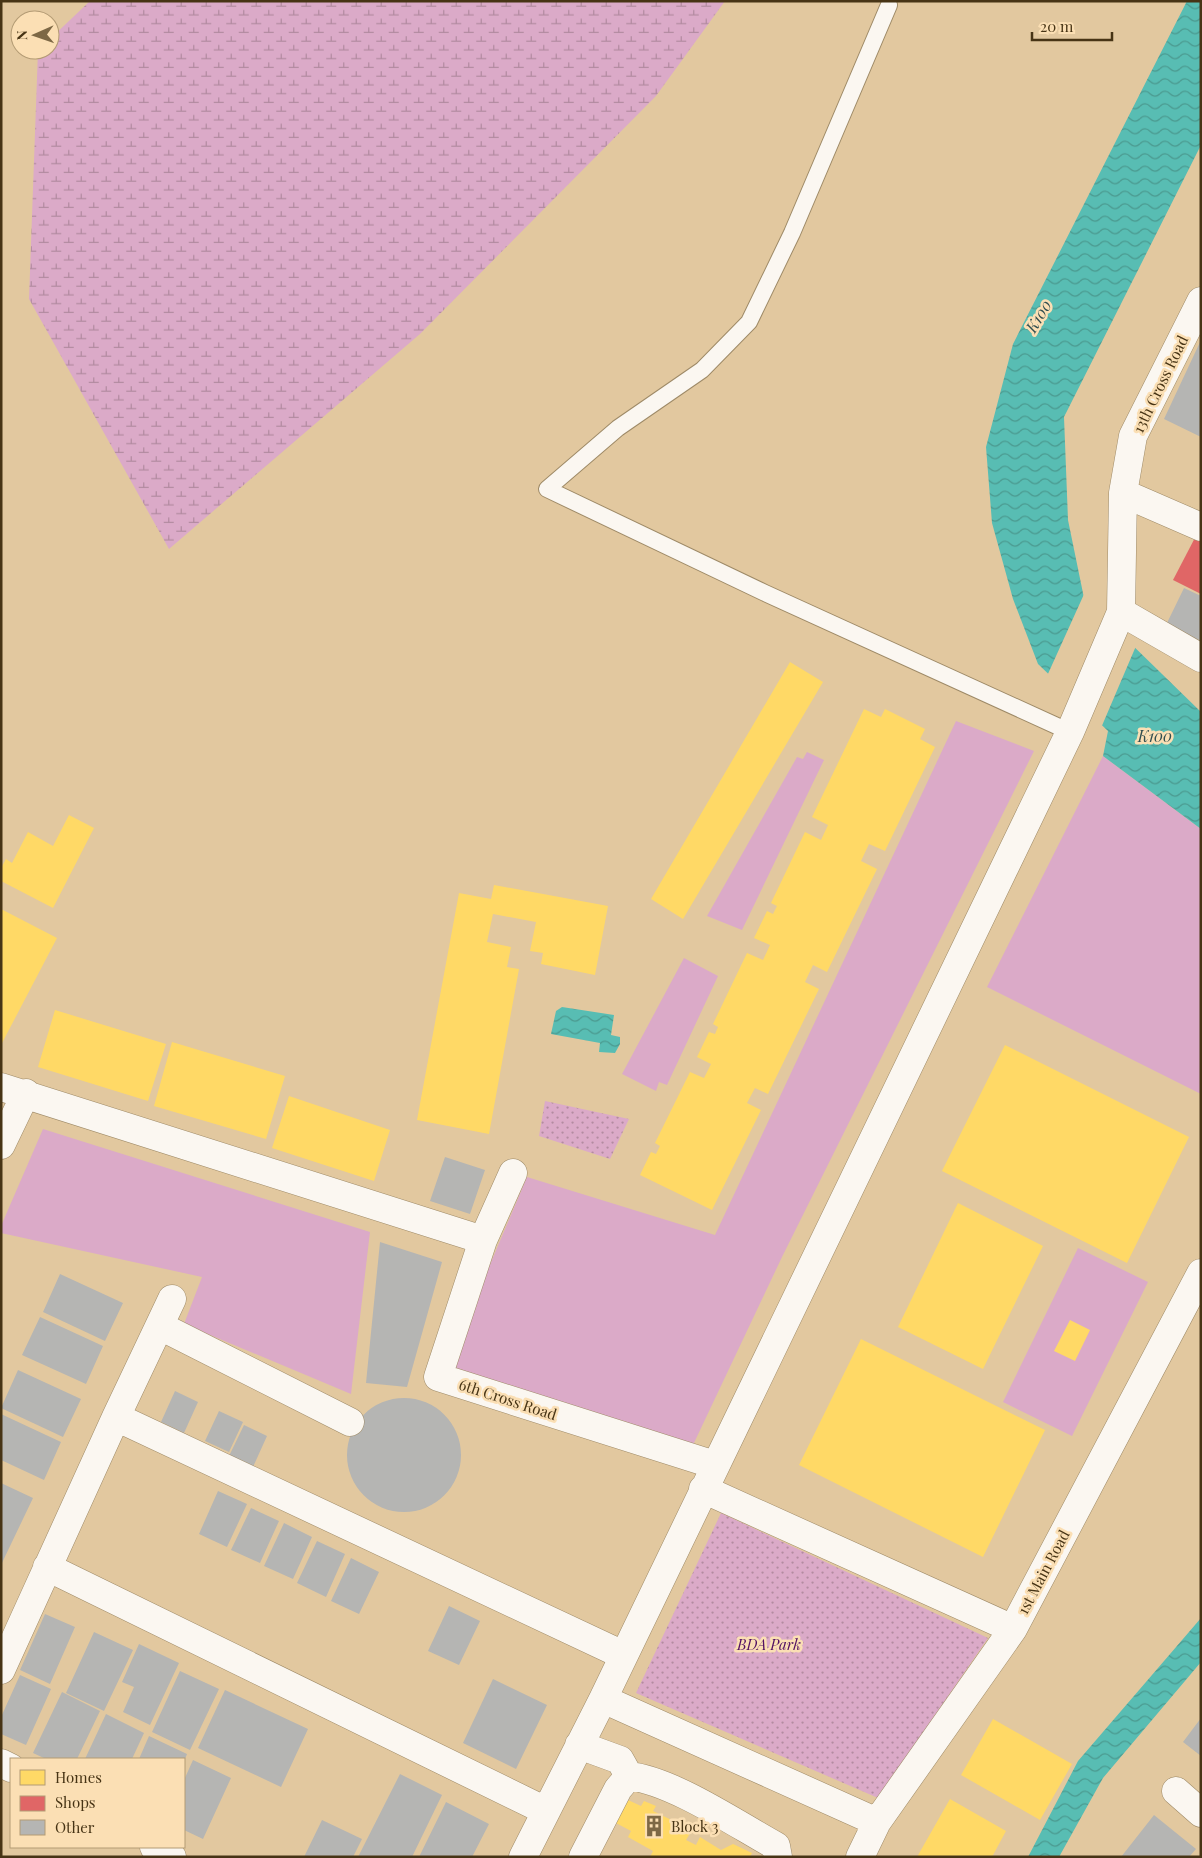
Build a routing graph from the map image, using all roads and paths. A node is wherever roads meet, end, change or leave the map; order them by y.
1 (889, 6) dead end
2 (1199, 310) edge
3 (1123, 493) junction
4 (1201, 527) edge
5 (1120, 616) junction
6 (1201, 658) edge
7 (1075, 720) junction
8 (14, 1090) edge
9 (1, 1145) edge
10 (513, 1173) dead end
11 (484, 1240) junction
12 (1201, 1273) edge
13 (172, 1299) dead end
14 (160, 1326) junction
15 (116, 1417) junction
16 (350, 1422) dead end
17 (715, 1465) junction
18 (703, 1489) junction
19 (47, 1567) junction
20 (1013, 1629) junction
21 (623, 1655) junction
22 (1, 1670) edge
23 (603, 1699) junction
24 (579, 1744) junction
25 (629, 1776) junction
26 (1176, 1791) dead end
27 (546, 1811) junction
28 (1201, 1813) edge
29 (877, 1822) junction
30 (781, 1853) edge
31 (523, 1857) edge
32 (583, 1857) edge
33 (860, 1857) edge

1 - 7 lane
2 - 3 street, 13th Cross Road
3 - 4 street
3 - 5 street, 13th Cross Road
5 - 6 street
5 - 7 street
7 - 17 street
8 - 9 street
8 - 11 street
10 - 11 street
11 - 17 street, 6th Cross Road
12 - 20 street, 1st Main Road
13 - 14 street
14 - 15 street
14 - 16 street
15 - 19 street
15 - 21 street
17 - 18 street
18 - 20 street
18 - 21 street
19 - 22 street
19 - 27 street
20 - 29 street, 1st Main Road
21 - 23 street
23 - 24 street
23 - 29 street
24 - 25 street
24 - 27 street
25 - 30 street
25 - 32 street
26 - 28 street
27 - 31 street
29 - 33 street, 1st Main Road

